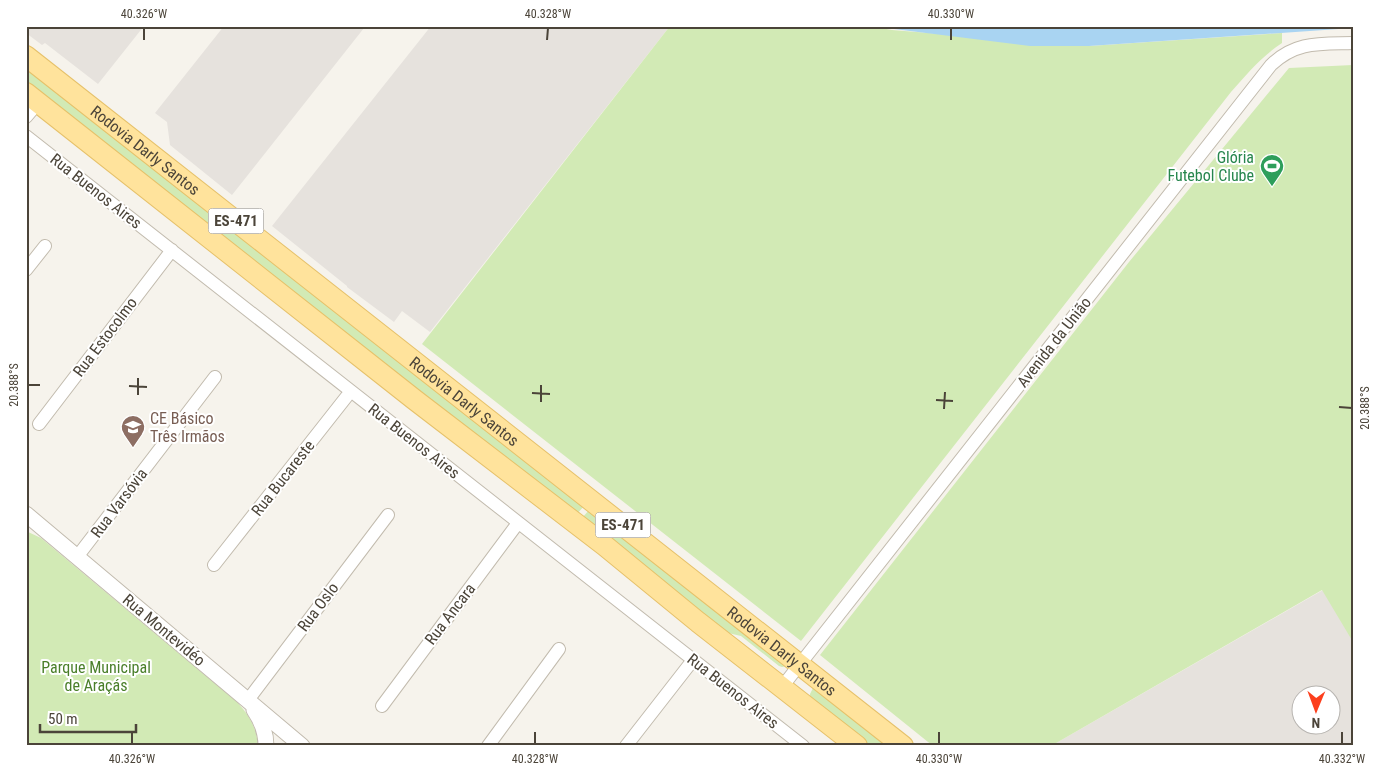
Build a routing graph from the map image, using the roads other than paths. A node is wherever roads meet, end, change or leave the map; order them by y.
1 (1353, 43) edge
2 (26, 56) edge
3 (30, 104) edge
4 (26, 136) edge
5 (45, 246) dead end
6 (172, 250) junction
7 (26, 270) edge
8 (215, 377) dead end
9 (351, 391) junction
10 (39, 424) dead end
11 (26, 514) edge
12 (388, 515) dead end
13 (26, 522) edge
14 (518, 523) junction
15 (46, 531) junction
16 (77, 557) junction
17 (214, 565) dead end
18 (559, 649) dead end
19 (693, 660) junction
20 (800, 664) junction
21 (782, 687) junction
22 (248, 700) junction
23 (382, 706) dead end
24 (266, 746) edge
25 (302, 746) edge
26 (488, 746) edge
27 (626, 746) edge
28 (803, 746) edge
29 (857, 746) edge
30 (903, 746) edge

1 - 20 street, Avenida da União
2 - 20 main road, Rodovia Darly Santos / ES-471
3 - 21 main road, Rodovia Darly Santos / ES-471
4 - 6 street, Rua Buenos Aires
5 - 7 street
6 - 9 street, Rua Buenos Aires
6 - 10 street, Rua Estocolmo
8 - 16 street, Rua Varsóvia
9 - 14 street, Rua Buenos Aires
9 - 17 street, Rua Bucareste
11 - 15 street, Rua Montevidéo
12 - 22 street, Rua Oslo
13 - 15 street
14 - 19 street, Rua Buenos Aires
14 - 23 street, Rua Ancara
15 - 16 street, Rua Montevidéo
16 - 22 street, Rua Montevidéo
18 - 26 street
19 - 27 street
19 - 28 street, Rua Buenos Aires
20 - 21 street, Avenida da União
20 - 30 main road, Rodovia Darly Santos / ES-471
21 - 29 main road, Rodovia Darly Santos / ES-471
22 - 24 street
22 - 25 street, Rua Montevidéo

